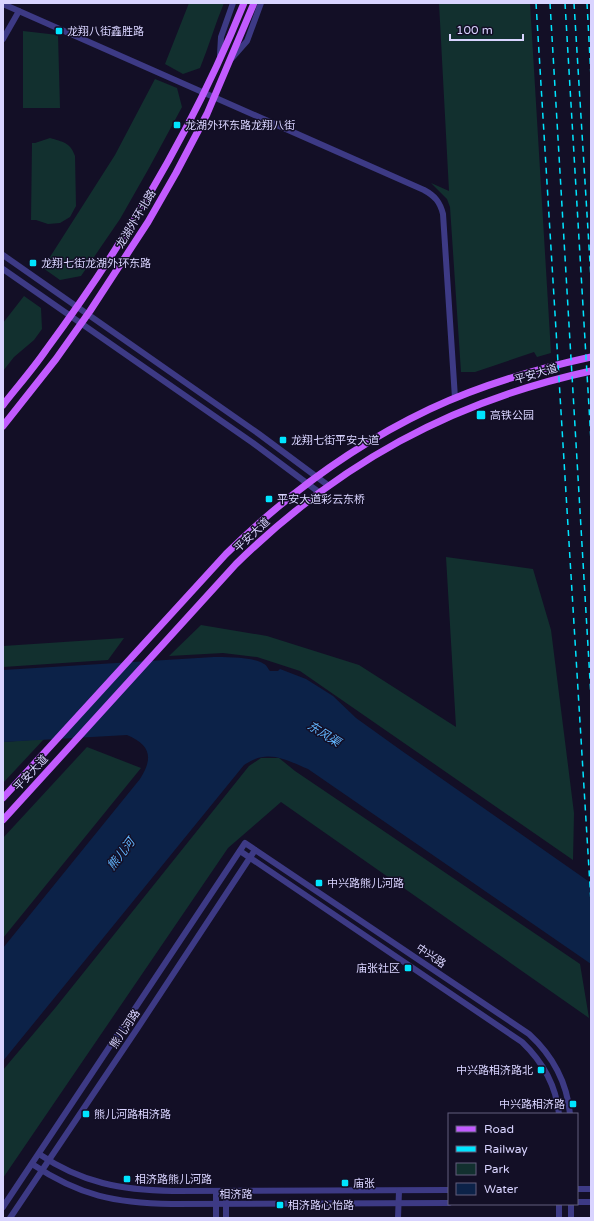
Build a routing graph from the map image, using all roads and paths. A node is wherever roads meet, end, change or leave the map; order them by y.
1 (233, 3) edge
2 (244, 3) edge
3 (254, 3) edge
4 (261, 3) edge
5 (3, 4) edge
6 (19, 11) junction
7 (3, 39) edge
8 (220, 58) junction
9 (228, 64) junction
10 (204, 93) junction
11 (214, 97) junction
12 (3, 255) edge
13 (3, 269) edge
14 (77, 307) junction
15 (88, 315) junction
16 (70, 317) junction
17 (81, 324) junction
18 (591, 357) edge
19 (591, 371) edge
20 (455, 398) junction
21 (3, 405) edge
22 (3, 426) edge
23 (317, 476) junction
24 (308, 484) junction
25 (329, 486) junction
26 (320, 493) junction
27 (3, 798) edge
28 (3, 820) edge
29 (245, 843) joint
30 (255, 850) junction
31 (240, 852) junction
32 (249, 858) junction
33 (559, 1113) edge
34 (570, 1113) edge
35 (39, 1154) junction
36 (48, 1161) junction
37 (32, 1164) junction
38 (42, 1170) junction
39 (578, 1189) edge
40 (448, 1190) edge
41 (591, 1190) edge
42 (216, 1191) junction
43 (226, 1191) junction
44 (398, 1191) junction
45 (578, 1202) edge
46 (591, 1202) edge
47 (398, 1203) junction
48 (448, 1203) edge
49 (216, 1204) junction
50 (226, 1204) junction
51 (559, 1205) edge
52 (571, 1205) edge
53 (3, 1207) edge
54 (10, 1218) edge
55 (216, 1218) edge
56 (226, 1218) edge
57 (398, 1218) edge
58 (559, 1218) edge
59 (571, 1218) edge

1 - 8 street
2 - 8 main road, 龙湖外环北路
3 - 9 main road, 龙湖外环北路
4 - 9 street
5 - 6 street
6 - 7 street
6 - 10 street
8 - 10 main road, 龙湖外环北路
9 - 11 main road, 龙湖外环北路
10 - 11 street
10 - 14 main road, 龙湖外环北路
11 - 15 main road, 龙湖外环北路
11 - 20 street
12 - 14 street
13 - 16 street
14 - 15 street
14 - 16 main road, 龙湖外环北路
15 - 17 main road, 龙湖外环北路
15 - 23 street
16 - 17 street
16 - 21 main road, 龙湖外环北路
17 - 22 main road, 龙湖外环北路
17 - 24 street
18 - 20 main road, 平安大道
19 - 25 main road, 平安大道
20 - 23 main road, 平安大道
23 - 24 main road, 平安大道
23 - 25 street
24 - 26 street
24 - 27 main road, 平安大道
25 - 26 main road, 平安大道
26 - 28 main road, 平安大道
29 - 30 street, 中兴路
29 - 31 street, 熊儿河路
30 - 32 street, 熊儿河路
30 - 34 street, 中兴路
31 - 32 street, 中兴路
31 - 35 street, 熊儿河路
32 - 33 street, 中兴路
32 - 36 street, 熊儿河路
35 - 36 street, 相济路
35 - 37 street, 熊儿河路
36 - 38 street, 熊儿河路
36 - 42 street, 相济路
37 - 38 street, 相济路
37 - 53 street, 熊儿河路
38 - 49 street, 相济路
38 - 54 street, 熊儿河路
39 - 41 street
40 - 44 street, 相济路
42 - 43 street, 相济路
42 - 49 street
43 - 44 street, 相济路
43 - 50 street
44 - 47 street
45 - 46 street
47 - 48 street, 相济路
47 - 50 street, 相济路
47 - 57 street
49 - 50 street, 相济路
49 - 55 street
50 - 56 street
51 - 58 street
52 - 59 street

